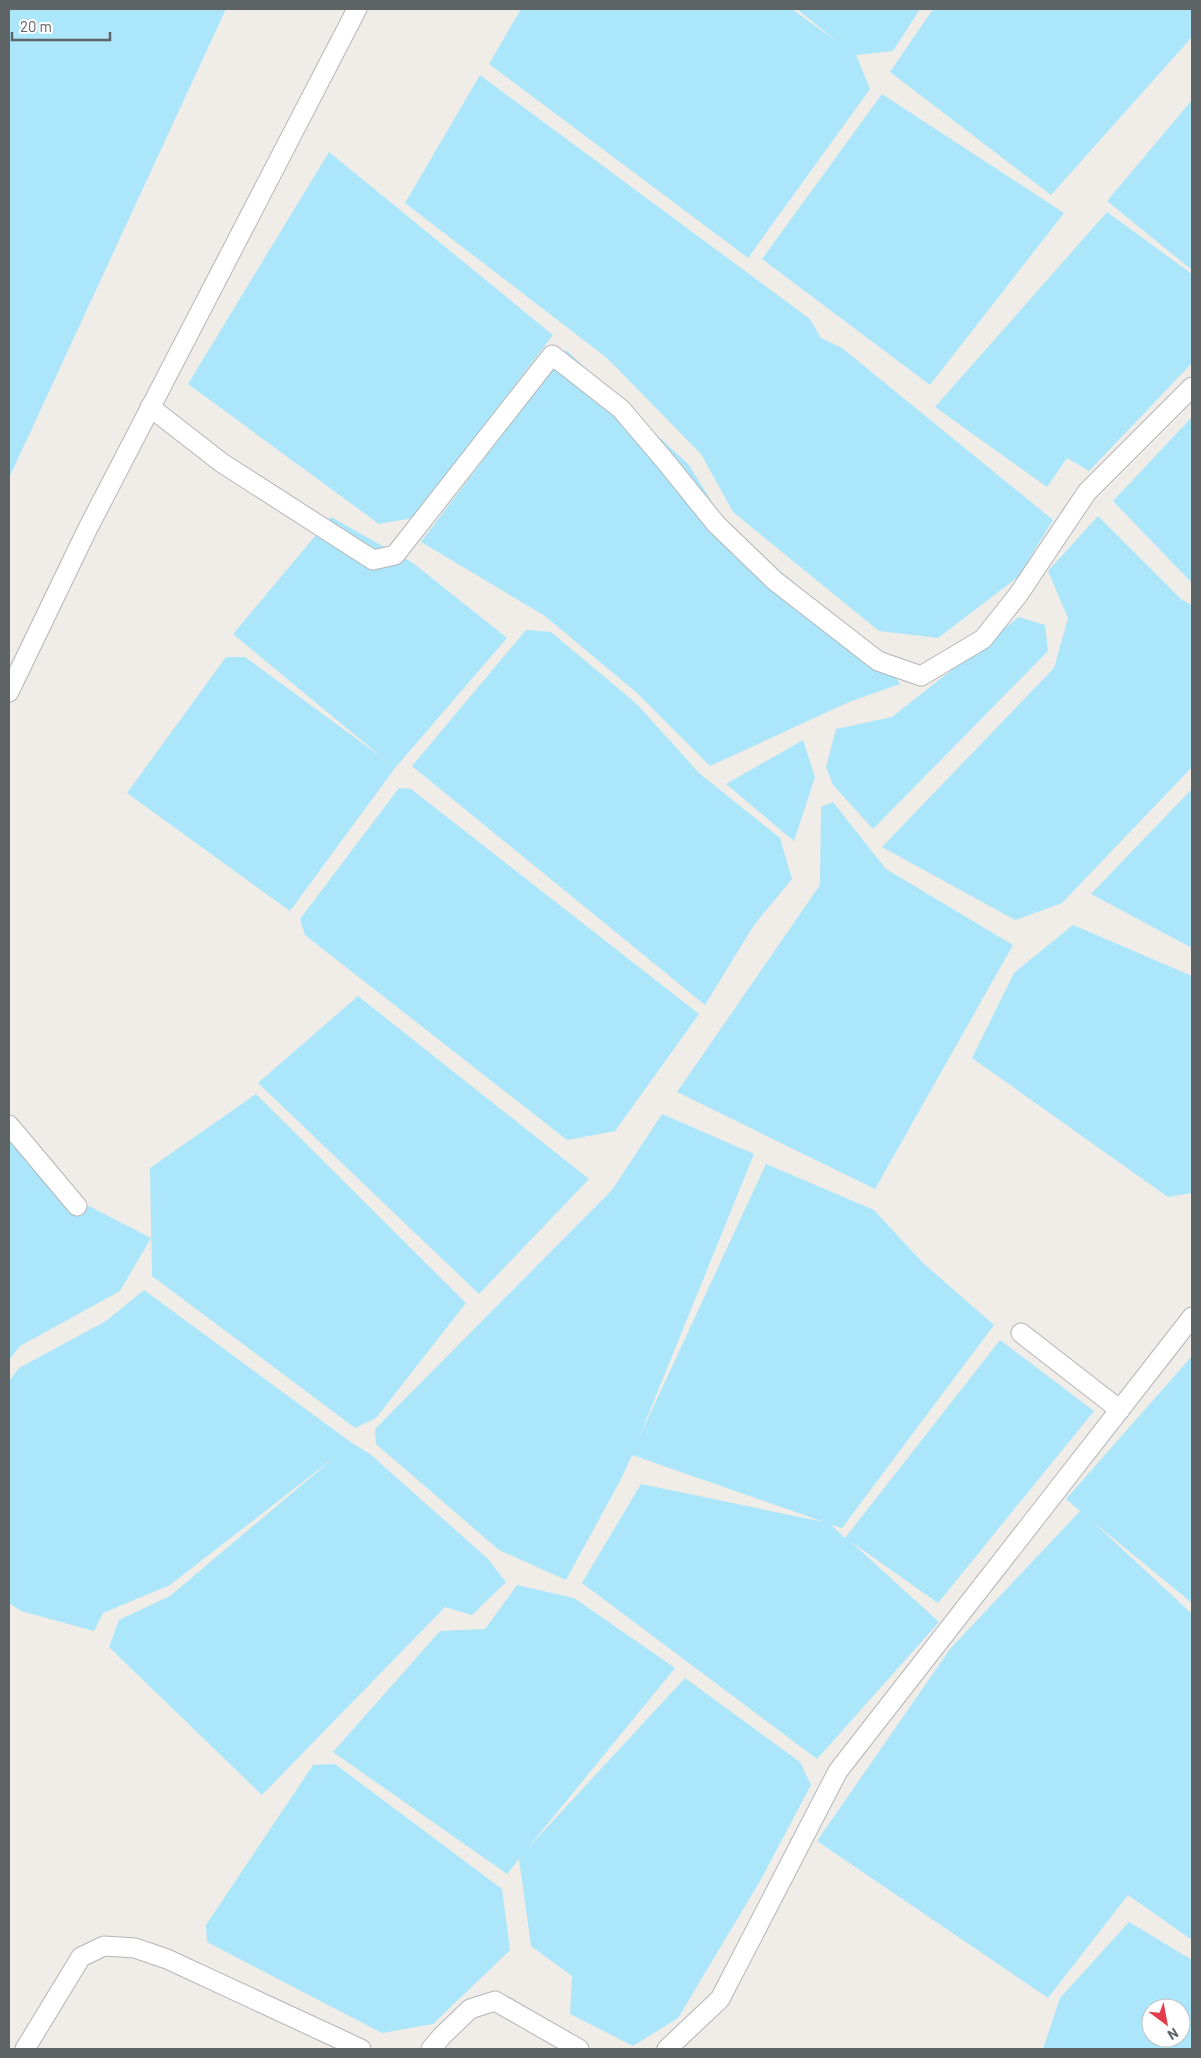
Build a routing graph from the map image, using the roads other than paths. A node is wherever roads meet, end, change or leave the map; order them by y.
1 (357, 9) edge
2 (1192, 387) edge
3 (150, 407) junction
4 (9, 692) edge
5 (9, 1125) edge
6 (77, 1206) dead end
7 (1192, 1317) edge
8 (1021, 1333) dead end
9 (1120, 1410) junction
10 (25, 2049) edge
11 (361, 2049) edge
12 (431, 2049) edge
13 (579, 2049) edge
14 (667, 2049) edge

1 - 3 lane
2 - 3 lane
3 - 4 lane
5 - 6 lane
7 - 9 lane
8 - 9 lane
9 - 14 lane
10 - 11 lane
12 - 13 lane

